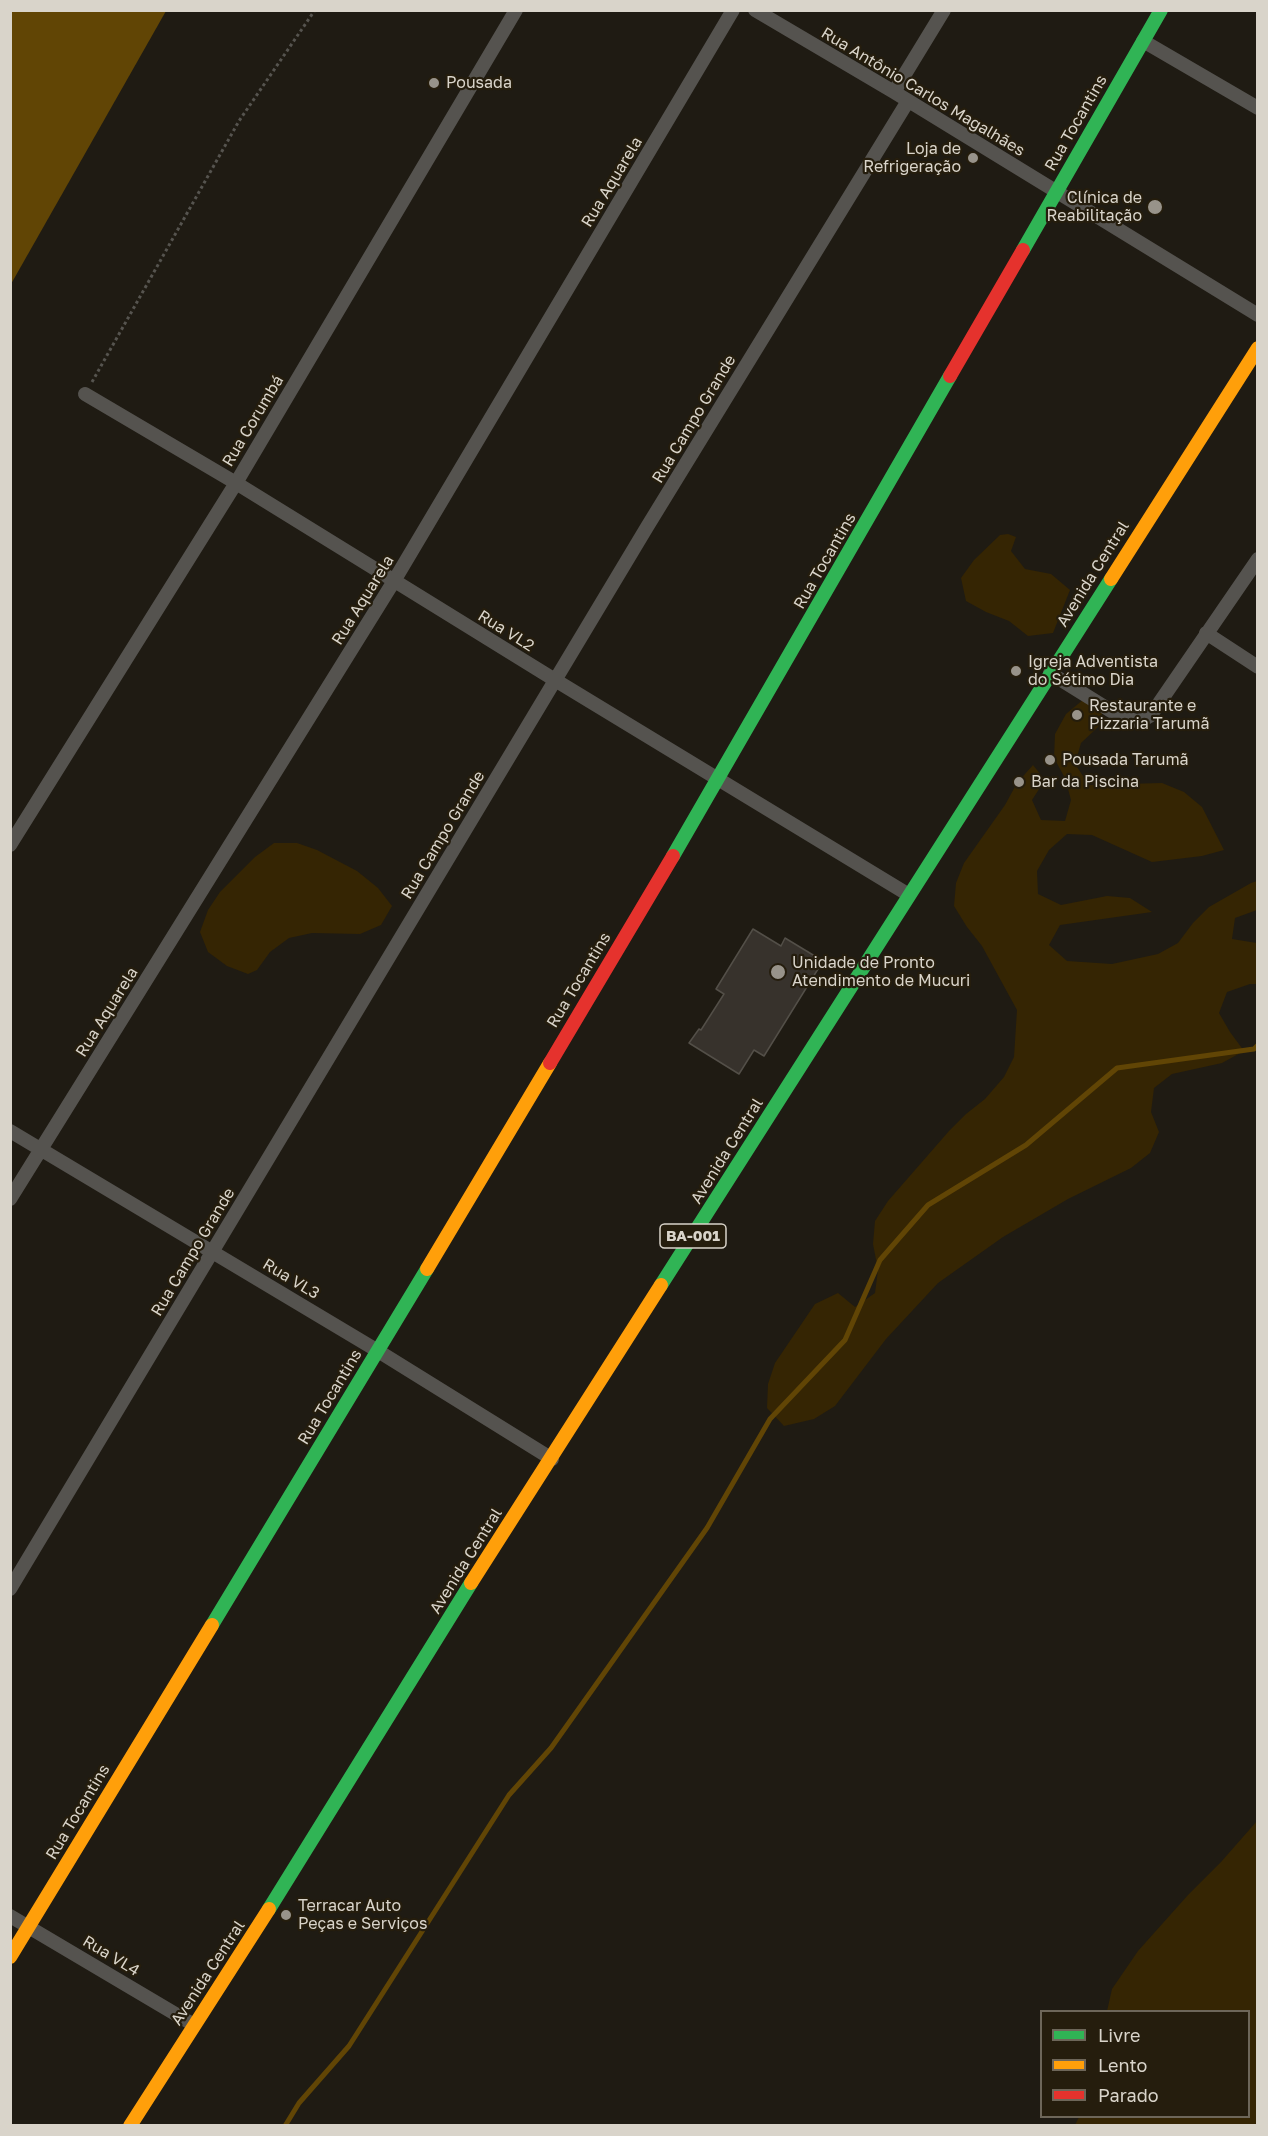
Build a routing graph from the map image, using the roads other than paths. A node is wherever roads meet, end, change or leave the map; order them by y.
1 (516, 10) edge
2 (733, 10) edge
3 (755, 10) edge
4 (944, 10) edge
5 (1161, 10) edge
6 (1143, 41) junction
7 (894, 92) junction
8 (908, 101) junction
9 (1257, 108) edge
10 (1055, 192) junction
11 (1257, 315) edge
12 (1257, 348) edge
13 (85, 394) road end
14 (236, 483) junction
15 (1257, 559) edge
16 (394, 581) junction
17 (1206, 633) junction
18 (1257, 667) edge
19 (1050, 673) junction
20 (555, 680) junction
21 (718, 778) junction
22 (10, 844) edge
23 (909, 895) junction
24 (10, 1131) edge
25 (41, 1149) junction
26 (10, 1199) edge
27 (213, 1251) junction
28 (378, 1351) junction
29 (552, 1459) junction
30 (10, 1589) edge
31 (10, 1916) edge
32 (28, 1926) junction
33 (10, 1957) edge
34 (194, 2025) junction
35 (130, 2126) edge

1 - 14 street, Rua Corumbá
2 - 16 street, Rua Aquarela
3 - 7 street, Rua Antônio Carlos Magalhães
4 - 7 street
5 - 6 street, Rua Tocantins
6 - 9 street
6 - 10 street, Rua Tocantins
7 - 8 street, Rua Antônio Carlos Magalhães
8 - 10 street, Rua Antônio Carlos Magalhães
8 - 20 street, Rua Campo Grande
10 - 11 street, Rua Antônio Carlos Magalhães
10 - 21 street, Rua Tocantins
12 - 19 street, Avenida Central / BA-001
13 - 14 street, Rua VL2
14 - 16 street, Rua VL2
14 - 22 street, Rua Corumbá
15 - 17 street
16 - 20 street, Rua VL2
16 - 25 street, Rua Aquarela
17 - 18 street
17 - 19 street
19 - 23 street, Avenida Central / BA-001
20 - 21 street, Rua VL2
20 - 27 street, Rua Campo Grande
21 - 23 street, Rua VL2
21 - 28 street, Rua Tocantins
23 - 29 street, Avenida Central / BA-001
24 - 25 street, Rua VL3
25 - 26 street, Rua Aquarela
25 - 27 street, Rua VL3
27 - 28 street, Rua VL3
27 - 30 street, Rua Campo Grande
28 - 29 street, Rua VL3
28 - 32 street, Rua Tocantins
29 - 34 street, Avenida Central / BA-001
31 - 32 street, Rua VL4
32 - 33 street, Rua Tocantins
32 - 34 street, Rua VL4
34 - 35 street, Avenida Central / BA-001

